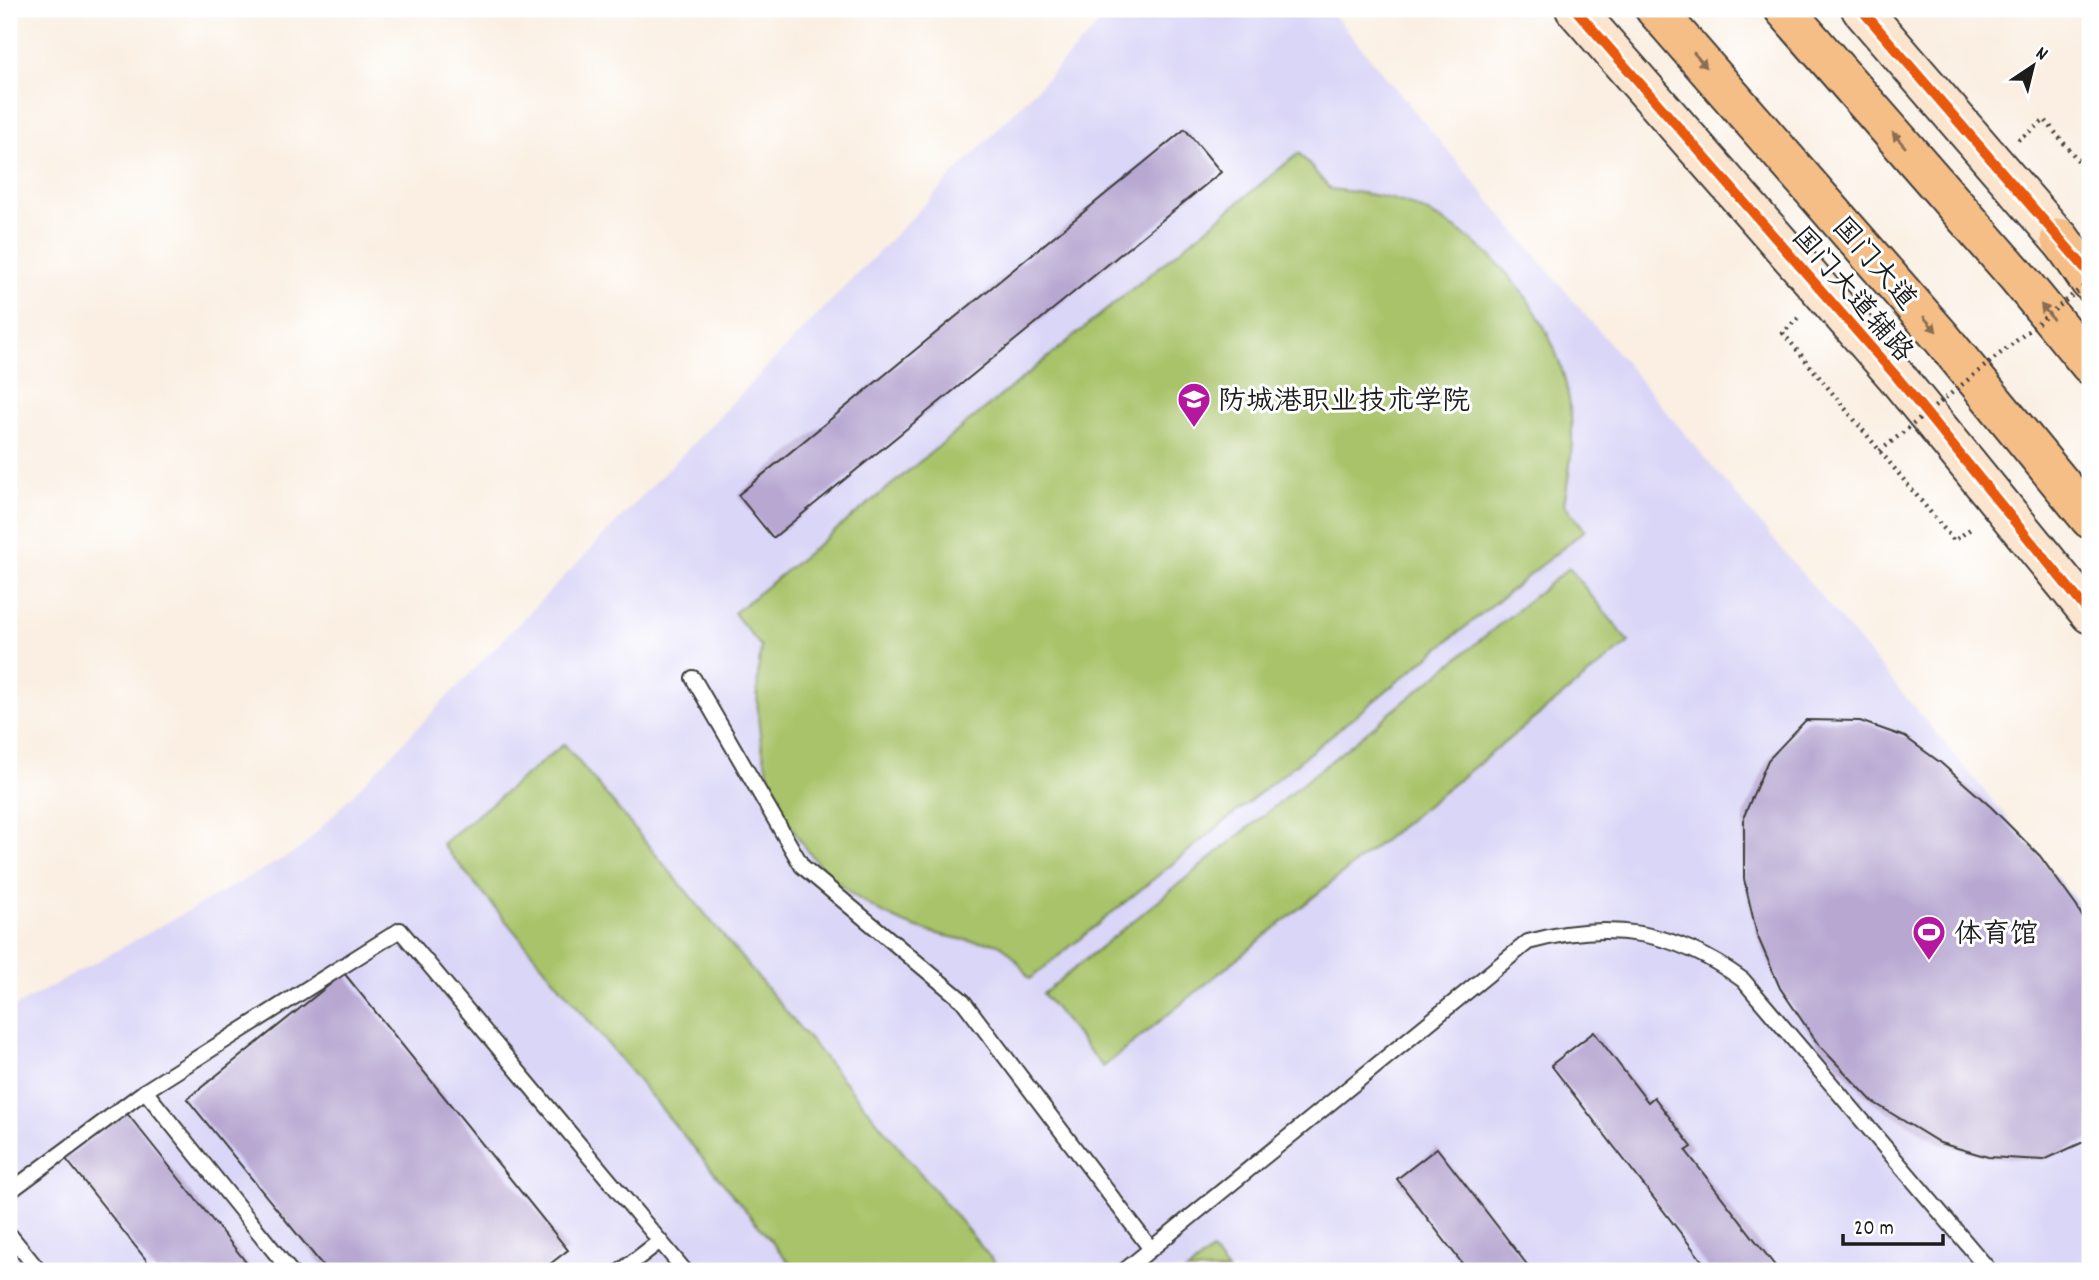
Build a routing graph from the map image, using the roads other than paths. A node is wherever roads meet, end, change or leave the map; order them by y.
1 (1575, 9) edge
2 (1655, 9) edge
3 (1784, 9) edge
4 (1861, 9) edge
5 (2060, 238) junction
6 (2090, 274) edge
7 (2090, 281) edge
8 (2090, 365) edge
9 (2090, 519) edge
10 (2090, 614) edge
11 (693, 678) dead end
12 (145, 1091) junction
13 (9, 1192) edge
14 (9, 1234) edge
15 (660, 1241) junction
16 (1152, 1249) junction
17 (38, 1271) edge
18 (290, 1271) edge
19 (621, 1271) edge
20 (685, 1271) edge
21 (1124, 1271) edge
22 (1990, 1271) edge

1 - 10 street, 国门大道辅路
2 -> 9 highway, 国门大道
8 -> 3 highway
4 - 5 street
5 - 6 street
5 - 7 highway
11 - 16 lane
12 - 13 lane
12 - 15 lane
12 - 18 lane
14 - 17 lane
15 - 19 lane
15 - 20 lane
16 - 21 lane
16 - 22 lane

